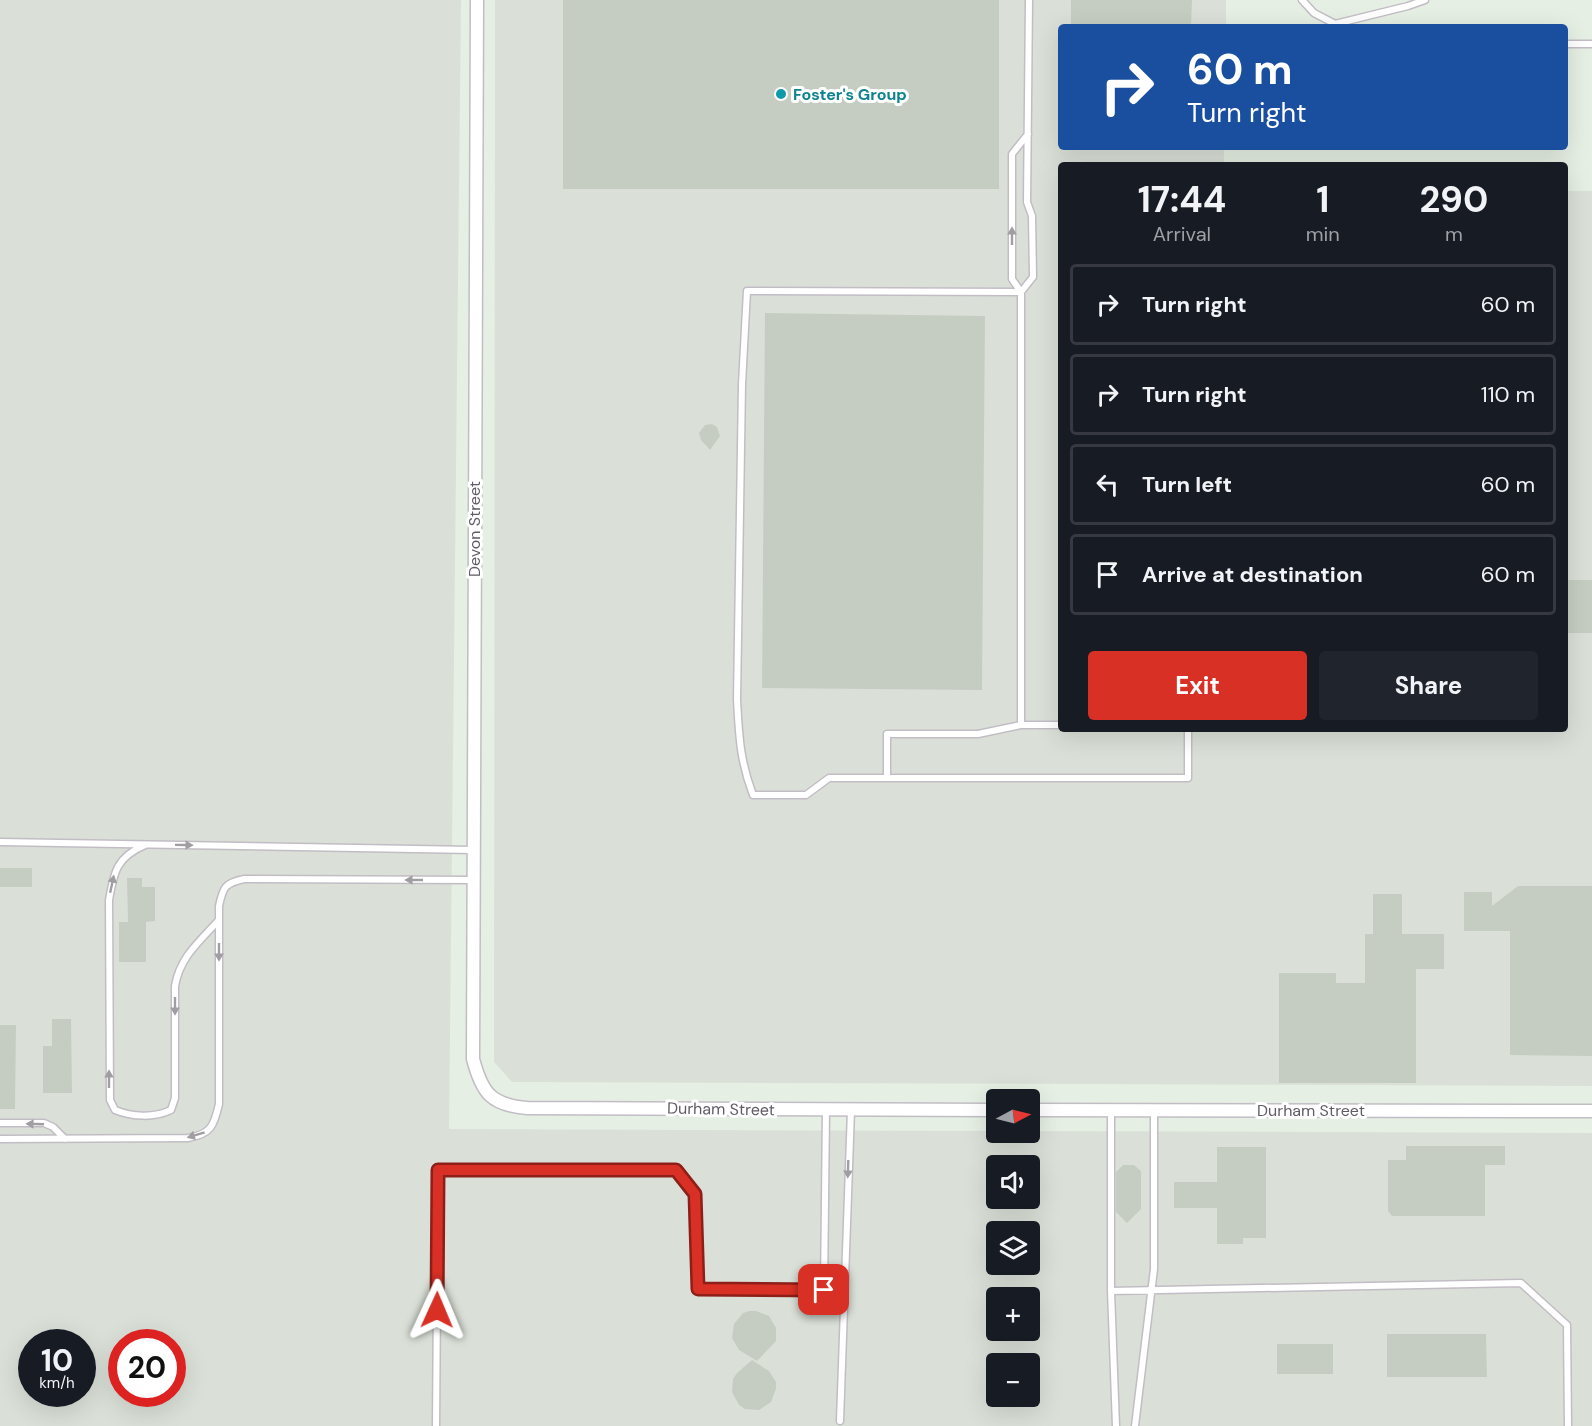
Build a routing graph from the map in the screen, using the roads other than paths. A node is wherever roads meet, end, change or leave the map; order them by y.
1 (477, 0) edge
2 (1029, 0) edge
3 (1302, 0) edge
4 (1425, 0) edge
5 (1334, 24) edge
6 (1345, 24) edge
7 (1568, 44) edge
8 (1592, 44) edge
9 (1028, 134) junction
10 (1021, 292) junction
11 (1021, 725) junction
12 (1058, 725) edge
13 (1188, 732) edge
14 (887, 778) junction
15 (0, 842) edge
16 (146, 845) junction
17 (473, 850) junction
18 (473, 880) junction
19 (219, 921) junction
20 (473, 1059) joint
21 (826, 1110) junction
22 (851, 1110) junction
23 (986, 1110) edge
24 (1040, 1110) edge
25 (1111, 1110) junction
26 (1154, 1110) junction
27 (1592, 1111) edge
28 (0, 1123) edge
29 (0, 1138) edge
30 (65, 1139) junction
31 (824, 1290) junction
32 (844, 1290) junction
33 (1152, 1290) junction
34 (1111, 1291) junction
35 (840, 1421) dead end
36 (436, 1426) edge
37 (1116, 1426) edge
38 (1136, 1426) edge
39 (1568, 1426) edge

1 - 17 street, Devon Street
2 - 9 lane
3 - 5 lane
4 - 6 lane
7 - 8 lane
9 - 10 lane
10 -> 9 lane
10 - 11 lane
10 - 14 lane
11 - 12 lane
11 - 14 lane
13 - 14 lane
15 - 16 lane
16 -> 17 lane
19 -> 16 lane
17 - 18 street, Devon Street
18 -> 19 lane
18 - 20 street, Devon Street
19 -> 30 lane
20 - 21 street, Durham Street
21 - 22 street, Durham Street
21 - 31 lane
22 - 23 street, Durham Street
22 -> 32 lane
24 - 25 street, Durham Street
25 - 26 street, Durham Street
25 - 34 lane
26 - 27 street, Durham Street
26 - 33 lane
30 -> 28 lane
29 - 30 lane
31 - 32 lane
31 - 36 lane
32 - 35 lane
33 - 34 lane
33 - 38 lane
33 - 39 lane
34 - 37 lane

